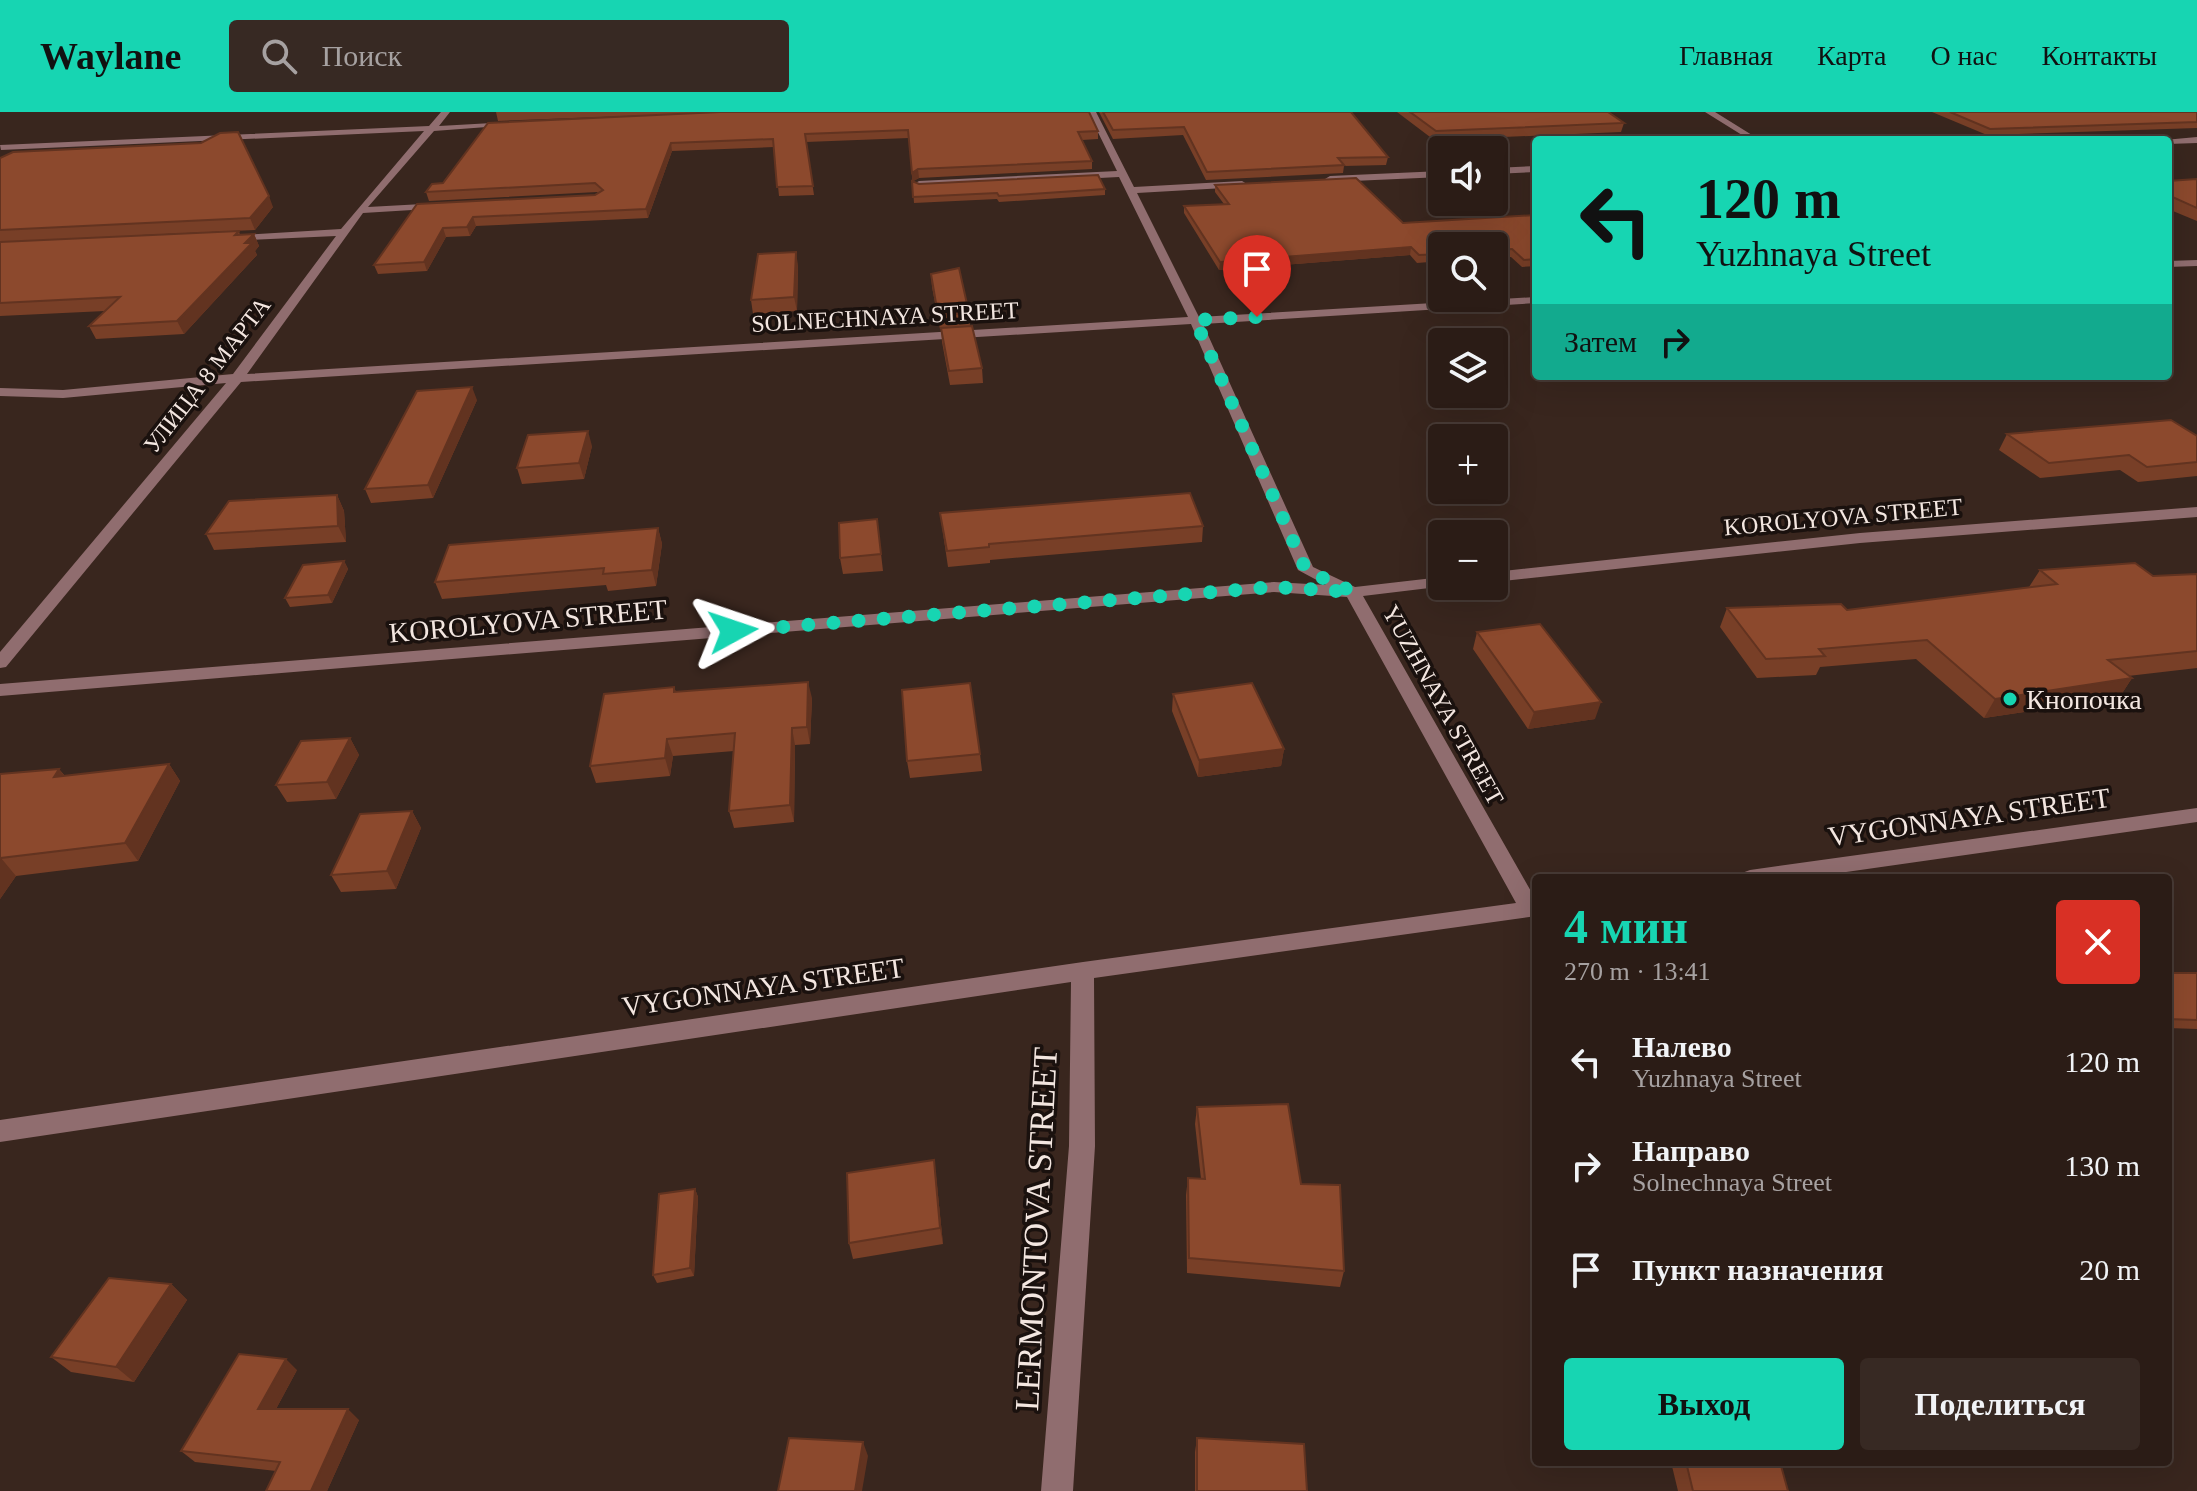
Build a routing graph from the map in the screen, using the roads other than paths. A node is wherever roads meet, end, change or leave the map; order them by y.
1 (446, 112) edge
2 (1092, 112) edge
3 (1709, 112) edge
4 (525, 124) edge
5 (431, 129) junction
6 (1749, 136) edge
7 (2197, 140) edge
8 (2172, 141) edge
9 (1, 147) edge
10 (1532, 169) edge
11 (1508, 170) edge
12 (1122, 174) junction
13 (1428, 175) edge
14 (1314, 180) edge
15 (1253, 183) edge
16 (919, 184) edge
17 (1130, 190) junction
18 (455, 205) edge
19 (360, 210) junction
20 (344, 232) junction
21 (219, 238) edge
22 (2197, 263) edge
23 (2172, 264) edge
24 (1532, 300) edge
25 (1195, 320) junction
26 (237, 378) junction
27 (0, 392) edge
28 (2197, 512) edge
29 (1508, 576) edge
30 (1428, 584) edge
31 (1353, 592) junction
32 (0, 663) edge
33 (0, 690) edge
34 (2197, 815) edge
35 (1778, 874) edge
36 (1532, 906) edge
37 (1532, 908) edge
38 (1083, 971) junction
39 (0, 1131) edge
40 (1057, 1491) edge

1 - 5 street, УЛИЦА 8 МАРТА
2 - 12 street, YUZHNAYA STREET
3 - 6 street
4 - 5 street
5 - 9 street
5 - 19 street, УЛИЦА 8 МАРТА
7 - 8 street
10 - 11 street
12 - 16 street
12 - 17 street, YUZHNAYA STREET
13 - 14 street
15 - 17 street
17 - 25 street, YUZHNAYA STREET
18 - 19 street
19 - 20 street, УЛИЦА 8 МАРТА
20 - 21 street
20 - 26 street, УЛИЦА 8 МАРТА
22 - 23 street
24 - 25 street, SOLNECHNAYA STREET
25 - 26 street, SOLNECHNAYA STREET
25 - 31 street, YUZHNAYA STREET
26 - 27 street, SOLNECHNAYA STREET
26 - 32 street, УЛИЦА 8 МАРТА
28 - 29 street, KOROLYOVA STREET
30 - 31 street, KOROLYOVA STREET
31 - 33 street, KOROLYOVA STREET
31 - 36 street, YUZHNAYA STREET
34 - 35 street, VYGONNAYA STREET
37 - 38 street, VYGONNAYA STREET
38 - 39 street, VYGONNAYA STREET
38 - 40 street, LERMONTOVA STREET

